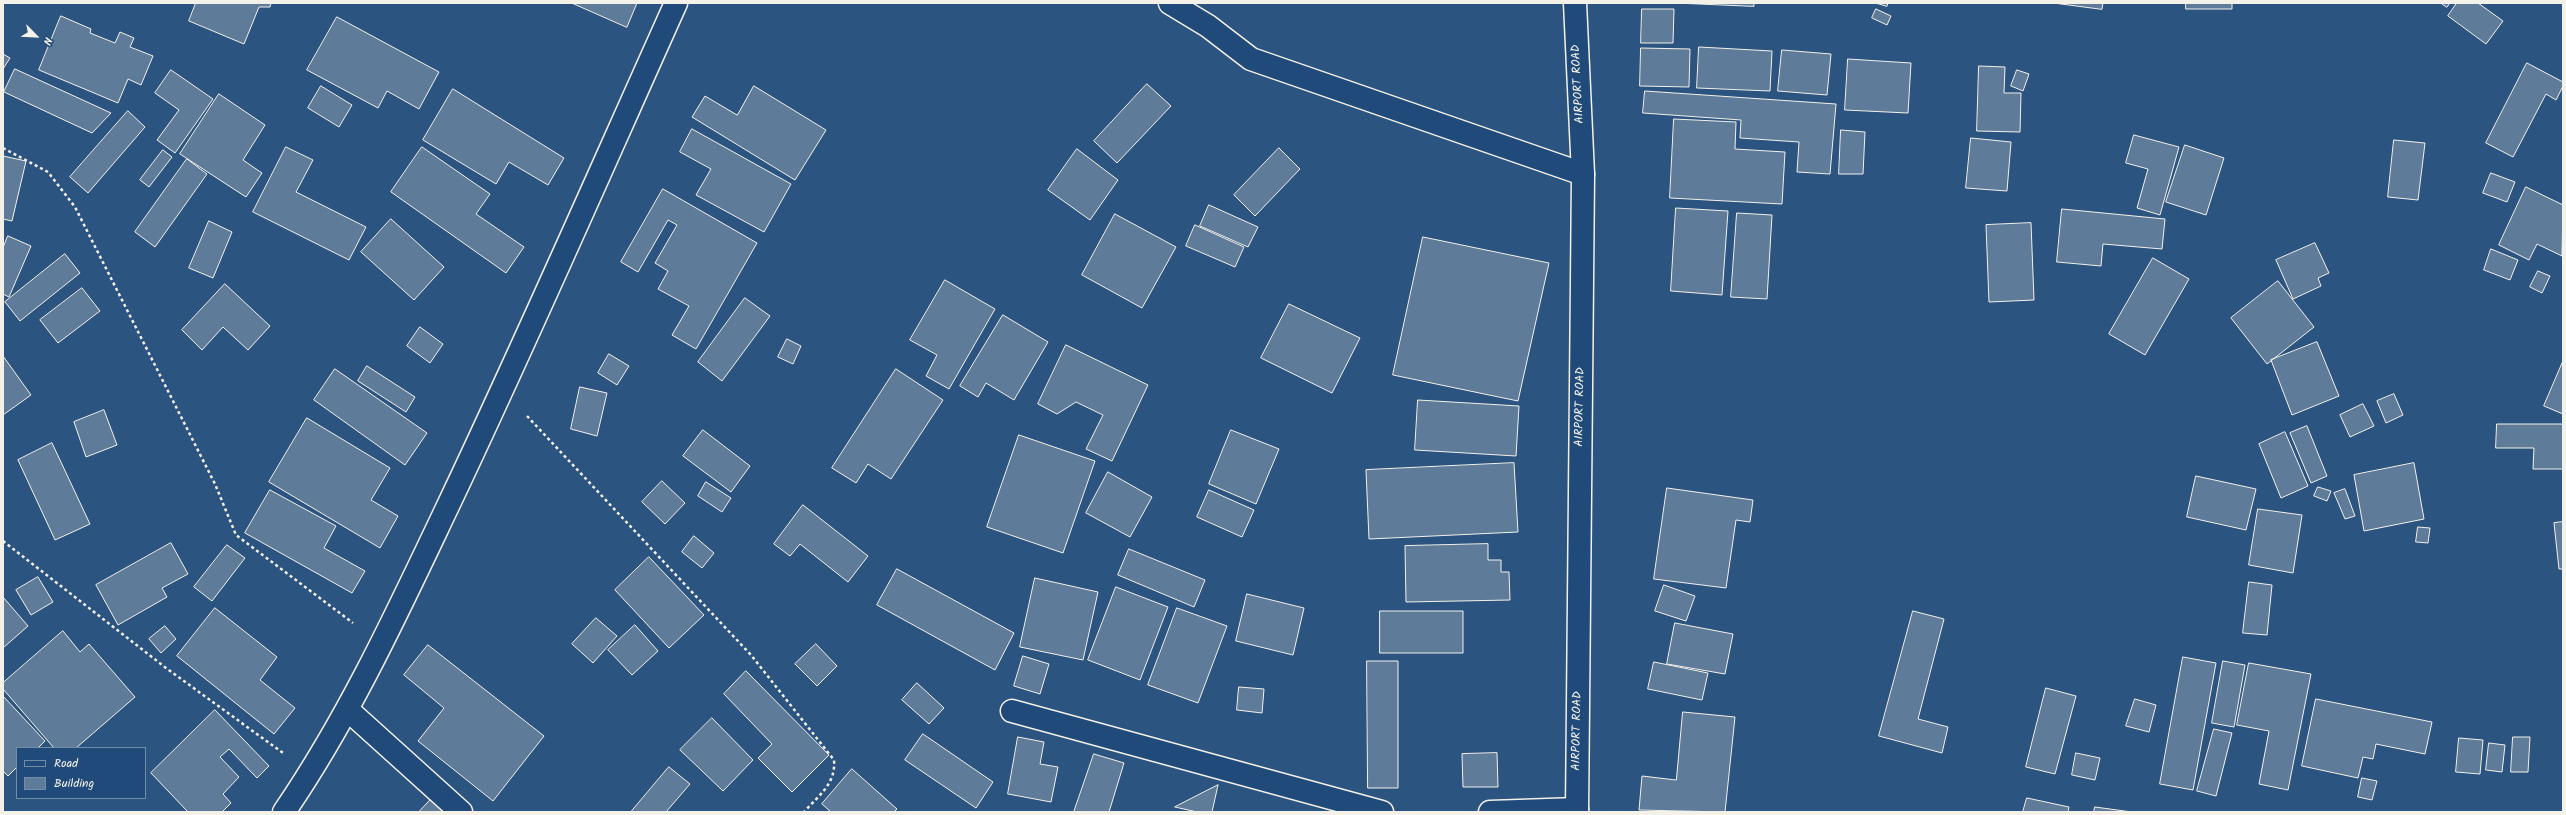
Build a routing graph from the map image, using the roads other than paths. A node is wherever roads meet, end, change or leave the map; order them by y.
1 (676, 3) edge
2 (1170, 3) edge
3 (1575, 3) edge
4 (1583, 174) junction
5 (348, 710) junction
6 (1012, 711) dead end
7 (1577, 810) edge
8 (284, 812) edge
9 (461, 812) edge
10 (1382, 812) edge
11 (1490, 812) edge

1 - 5 street
2 - 4 street
3 - 4 street, AIRPORT ROAD
4 - 7 street, AIRPORT ROAD
5 - 8 street
5 - 9 street
6 - 10 street
7 - 11 street

